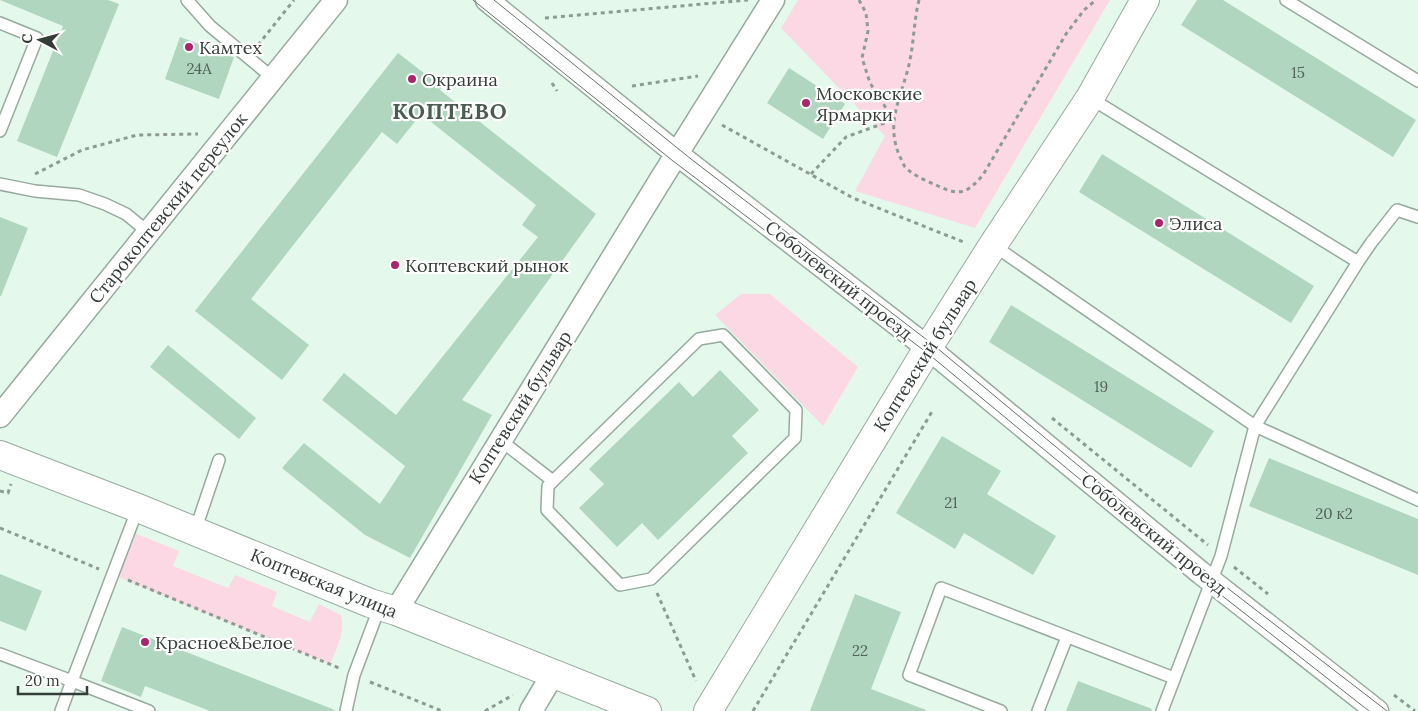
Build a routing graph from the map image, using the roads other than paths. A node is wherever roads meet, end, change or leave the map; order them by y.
1 (336, 0) edge
2 (487, 0) edge
3 (773, 0) edge
4 (1145, 0) edge
5 (1286, 0) edge
6 (190, 1) edge
7 (0, 22) edge
8 (273, 78) junction
9 (1418, 81) edge
10 (1090, 98) junction
11 (0, 131) edge
12 (677, 154) junction
13 (0, 184) edge
14 (1418, 218) edge
15 (148, 232) junction
16 (993, 245) junction
17 (1358, 262) junction
18 (928, 348) junction
19 (0, 416) edge
20 (1255, 426) junction
21 (500, 440) junction
22 (0, 455) edge
23 (219, 460) dead end
24 (553, 481) junction
25 (1418, 500) edge
26 (138, 508) junction
27 (194, 532) junction
28 (1212, 581) junction
29 (388, 609) junction
30 (1067, 637) junction
31 (0, 654) edge
32 (553, 674) junction
33 (1174, 678) junction
34 (72, 681) junction
35 (970, 700) junction
36 (61, 711) edge
37 (149, 711) edge
38 (346, 711) edge
39 (531, 711) edge
40 (647, 711) edge
41 (708, 711) edge
42 (966, 711) edge
43 (1001, 711) edge
44 (1038, 711) edge
45 (1162, 711) edge
46 (1377, 711) edge

1 - 8 street, Старокоптевский переулок
2 - 12 street, Соболевский проезд
3 - 12 street, Коптевский бульвар
4 - 10 street, Коптевский бульвар
5 - 9 lane
6 - 8 lane
7 - 11 lane
8 - 15 street, Старокоптевский переулок
10 - 16 street, Коптевский бульвар
10 - 17 lane
12 - 18 street, Соболевский проезд
12 - 21 street, Коптевский бульвар
13 - 15 lane
14 - 17 lane
15 - 19 street, Старокоптевский переулок
16 - 18 street, Коптевский бульвар
16 - 20 lane
17 - 20 lane
18 - 28 street, Соболевский проезд
18 - 41 street, Коптевский бульвар
20 - 25 lane
20 - 28 lane
21 - 24 lane
21 - 29 street, Коптевский бульвар
22 - 26 street, Коптевская улица
23 - 27 lane
24 - 24 lane
26 - 27 street, Коптевская улица
26 - 34 lane
27 - 29 street, Коптевская улица
28 - 33 lane
28 - 46 street, Соболевский проезд
29 - 32 street, Коптевская улица
29 - 38 lane
30 - 33 lane
30 - 35 lane
30 - 44 lane
31 - 34 lane
32 - 39 street
32 - 40 street, Коптевская улица
33 - 45 lane
34 - 36 lane
34 - 37 lane
35 - 42 lane
35 - 43 lane

